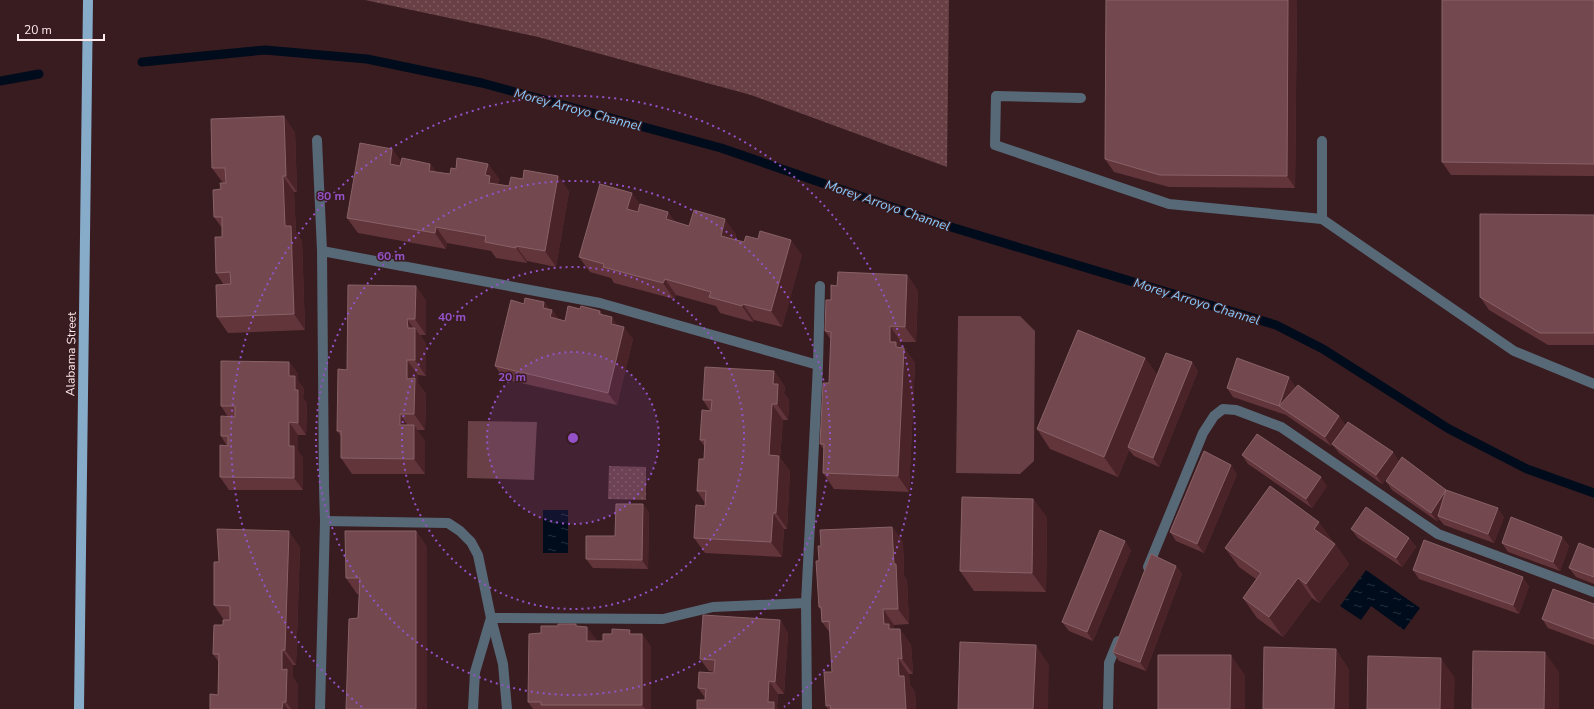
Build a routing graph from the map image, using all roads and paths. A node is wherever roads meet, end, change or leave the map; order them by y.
1 (88, 0) edge
2 (1081, 98) dead end
3 (317, 140) dead end
4 (1322, 141) dead end
5 (1322, 219) junction
6 (322, 251) junction
7 (820, 286) dead end
8 (818, 365) junction
9 (1594, 384) edge
10 (325, 522) junction
11 (1144, 577) edge
12 (1594, 592) edge
13 (806, 604) junction
14 (491, 618) junction
15 (1121, 634) edge
16 (79, 709) edge
17 (320, 709) edge
18 (472, 709) edge
19 (507, 709) edge
20 (807, 709) edge
21 (1108, 709) edge

1 - 16 main road, Alabama Street
2 - 5 lane
3 - 6 lane
4 - 5 lane
5 - 9 lane
6 - 8 lane
6 - 10 lane
7 - 8 lane
8 - 13 lane
10 - 14 lane
10 - 17 lane
11 - 12 lane
13 - 14 lane
13 - 20 lane
14 - 18 lane
14 - 19 lane
15 - 21 lane

